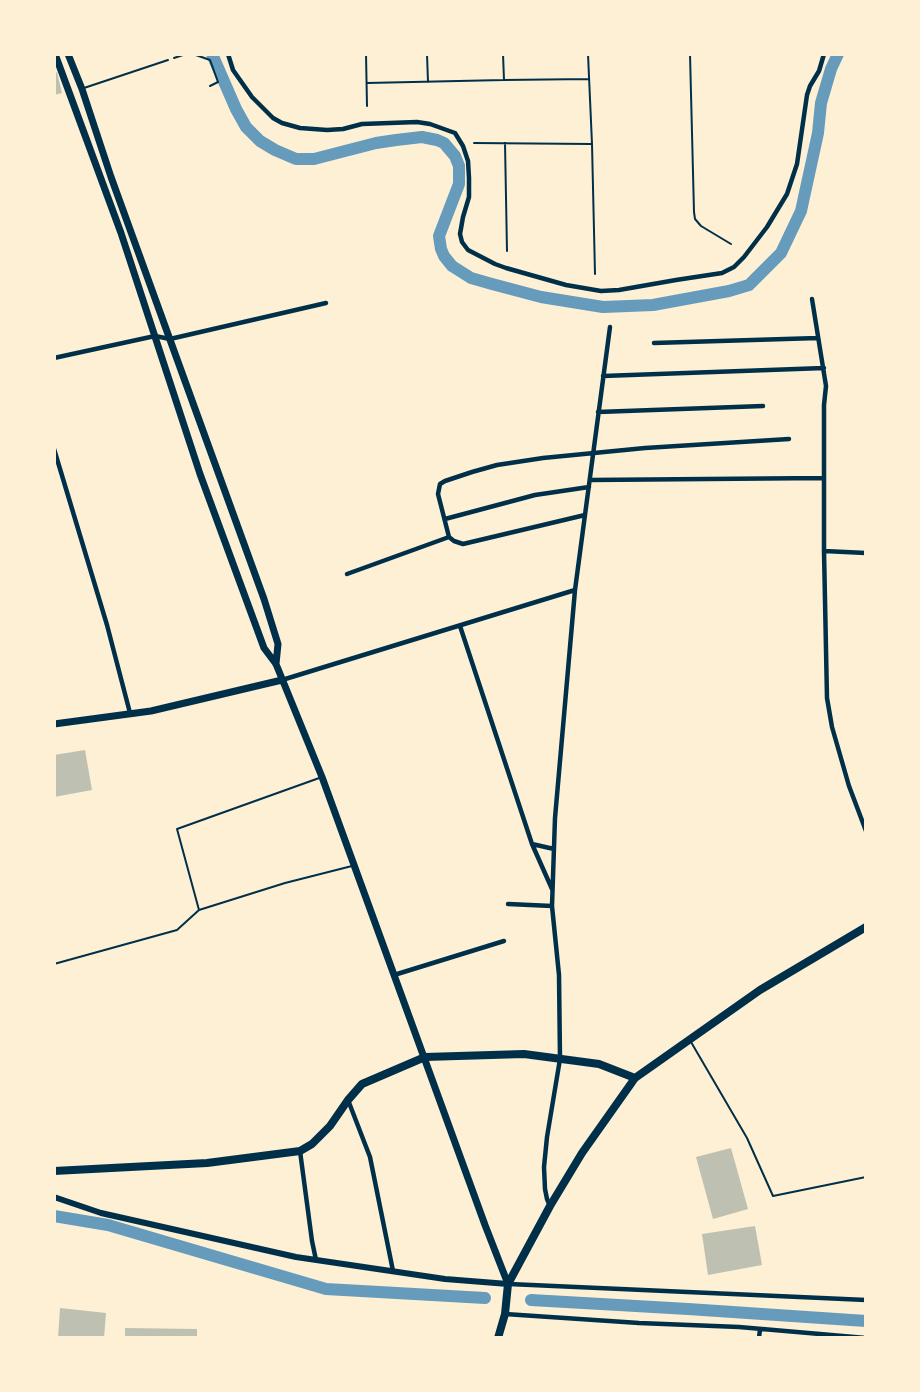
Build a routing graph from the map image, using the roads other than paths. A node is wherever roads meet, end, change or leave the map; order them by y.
1 (55, 54) edge
2 (68, 54) edge
3 (228, 54) edge
4 (366, 54) edge
5 (427, 54) edge
6 (503, 54) edge
7 (588, 54) edge
8 (690, 54) edge
9 (824, 54) edge
10 (168, 60) road end
11 (589, 79) junction
12 (504, 80) junction
13 (428, 81) junction
14 (367, 83) junction
15 (82, 89) junction
16 (367, 106) dead end
17 (474, 143) dead end
18 (506, 143) junction
19 (592, 144) junction
20 (731, 244) dead end
21 (507, 250) dead end
22 (595, 274) dead end
23 (812, 299) dead end
24 (326, 303) dead end
25 (610, 327) dead end
26 (155, 336) junction
27 (818, 338) junction
28 (170, 339) junction
29 (654, 343) dead end
30 (54, 357) edge
31 (824, 368) junction
32 (603, 376) junction
33 (763, 406) dead end
34 (598, 412) junction
35 (789, 439) dead end
36 (54, 449) edge
37 (593, 453) junction
38 (824, 478) junction
39 (590, 480) junction
40 (589, 487) junction
41 (585, 515) junction
42 (445, 519) junction
43 (449, 537) junction
44 (824, 551) junction
45 (866, 553) edge
46 (347, 574) dead end
47 (575, 590) junction
48 (460, 626) junction
49 (276, 664) junction
50 (282, 680) junction
51 (130, 713) junction
52 (54, 724) edge
53 (322, 777) junction
54 (866, 831) edge
55 (532, 844) junction
56 (554, 849) junction
57 (355, 865) junction
58 (553, 892) junction
59 (507, 904) dead end
60 (552, 906) junction
61 (199, 910) junction
62 (866, 927) edge
63 (504, 941) dead end
64 (54, 964) edge
65 (394, 975) junction
66 (689, 1040) junction
67 (425, 1058) junction
68 (560, 1059) junction
69 (635, 1078) junction
70 (348, 1100) junction
71 (300, 1151) junction
72 (54, 1171) edge
73 (866, 1177) edge
74 (54, 1197) edge
75 (550, 1206) junction
76 (316, 1260) junction
77 (393, 1271) junction
78 (508, 1284) junction
79 (866, 1300) edge
80 (505, 1314) junction
81 (759, 1329) junction
82 (498, 1338) edge
83 (759, 1338) edge
84 (866, 1338) edge

1 - 26 main road
2 - 15 main road
3 - 9 street
4 - 14 lane
5 - 13 lane
6 - 12 lane
7 - 11 lane
8 - 20 lane
10 - 15 lane
11 - 12 lane
11 - 19 lane
12 - 13 lane
13 - 14 lane
14 - 16 lane
15 - 28 main road
17 - 18 lane
18 - 19 lane
18 - 21 lane
19 - 22 lane
23 - 27 street
24 - 28 street
25 - 32 street
26 - 28 street
26 - 30 street
26 - 49 main road
27 - 29 street
27 - 31 street
28 - 49 main road
31 - 32 street
31 - 38 street
32 - 34 street
33 - 34 street
34 - 37 street
35 - 37 street
36 - 51 street
37 - 39 street
37 - 42 street
38 - 39 street
38 - 44 street
39 - 40 street
40 - 41 street
40 - 42 street
41 - 43 street
41 - 47 street
42 - 43 street
43 - 46 street
44 - 45 street
44 - 54 street
47 - 48 street
47 - 56 street
48 - 50 street
48 - 55 street
49 - 50 main road
50 - 51 main road
50 - 53 main road
51 - 52 main road
53 - 57 main road
53 - 61 lane
55 - 56 street
55 - 58 street
56 - 58 street
57 - 61 lane
57 - 65 main road
58 - 60 street
59 - 60 street
60 - 68 street
61 - 64 lane
62 - 66 main road
63 - 65 street
65 - 67 main road
66 - 69 main road
66 - 73 lane
67 - 68 main road
67 - 70 main road
67 - 78 main road
68 - 69 main road
68 - 75 street
69 - 75 main road
70 - 71 main road
70 - 77 street
71 - 72 main road
71 - 76 street
74 - 76 street
75 - 78 main road
76 - 77 street
77 - 78 street
78 - 79 street
78 - 80 main road
80 - 81 street
80 - 82 main road
81 - 83 street
81 - 84 street

